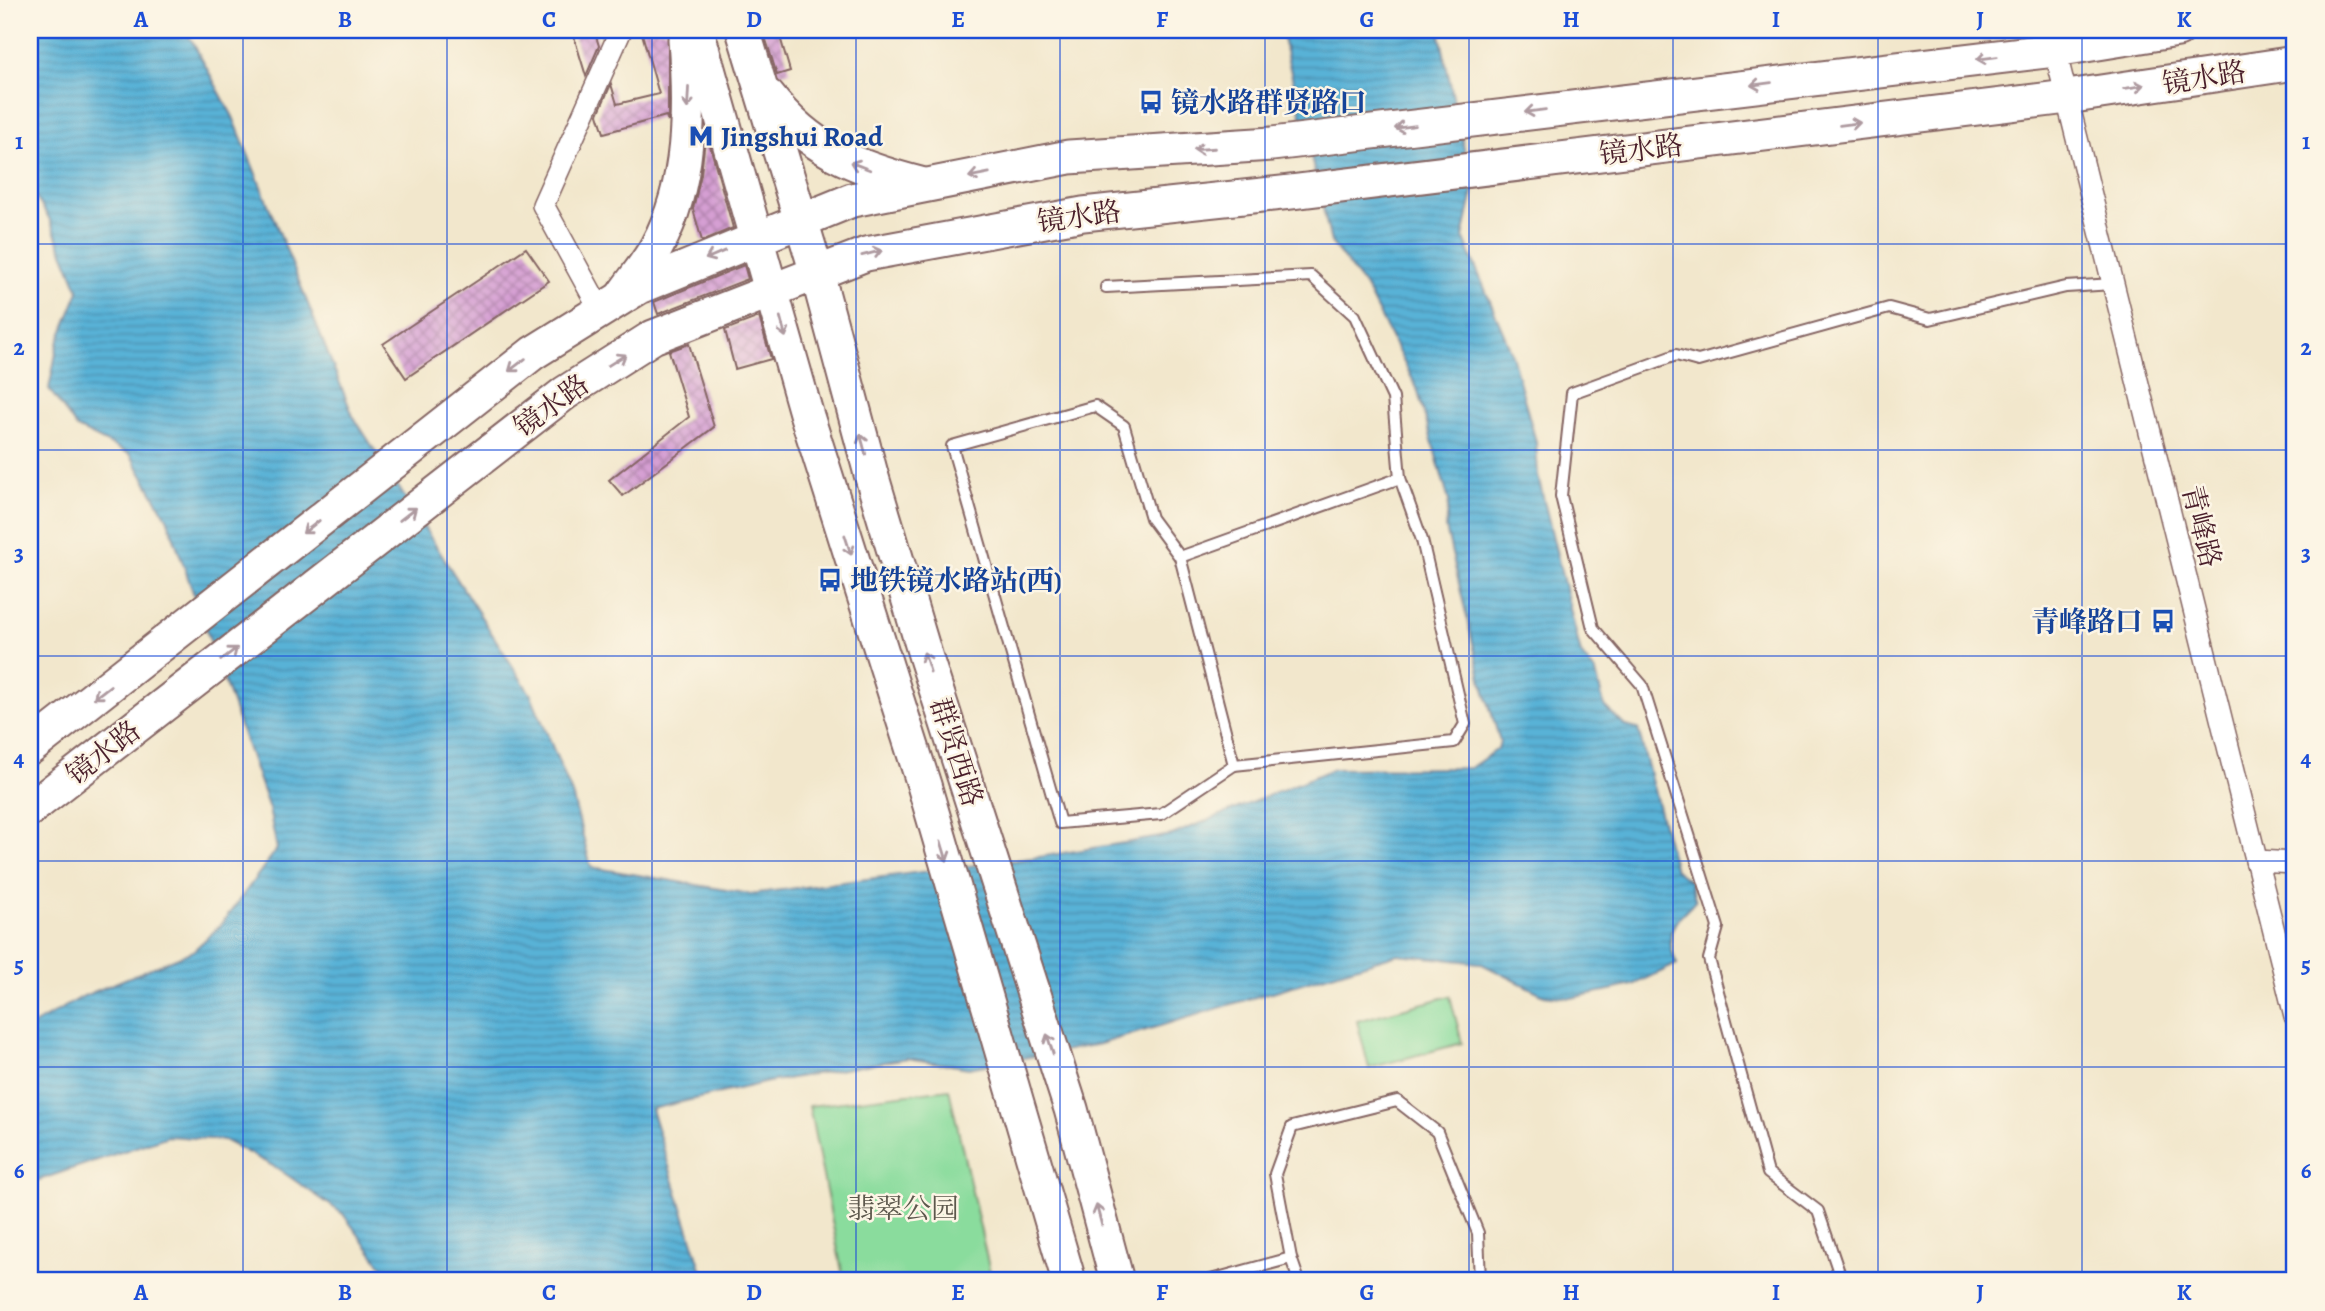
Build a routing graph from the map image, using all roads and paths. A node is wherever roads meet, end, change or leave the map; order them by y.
1 (621, 30) edge
2 (684, 30) edge
3 (697, 30) edge
4 (743, 30) edge
5 (2178, 30) edge
6 (2055, 50) junction
7 (2295, 63) edge
8 (760, 86) junction
9 (2067, 97) junction
10 (926, 185) junction
11 (801, 221) junction
12 (758, 237) junction
13 (817, 273) junction
14 (2113, 284) junction
15 (1106, 287) dead end
16 (773, 289) junction
17 (611, 305) junction
18 (1400, 478) junction
19 (1180, 557) junction
20 (30, 748) edge
21 (1234, 765) junction
22 (30, 808) edge
23 (2256, 861) junction
24 (2295, 863) edge
25 (2295, 1016) edge
26 (1291, 1258) junction
27 (1069, 1281) edge
28 (1117, 1281) edge
29 (1207, 1281) edge
30 (1300, 1281) edge
31 (1480, 1281) edge
32 (1842, 1281) edge

1 - 17 street
2 -> 17 main road
3 - 12 main road, 群贤西路
4 - 8 main road, 群贤西路
5 - 6 main road, 镜水路
6 - 9 street, 青峰路
6 -> 10 main road, 镜水路
9 -> 7 main road, 镜水路
10 -> 8 main road
8 - 11 main road, 群贤西路
13 -> 9 main road, 镜水路
9 - 14 street, 青峰路
10 - 11 main road, 镜水路
11 - 12 main road, 镜水路
11 - 13 main road, 群贤西路
12 - 16 main road, 群贤西路
12 -> 17 main road, 镜水路
13 - 16 main road, 镜水路
28 -> 13 main road, 群贤西路
14 - 23 street, 青峰路
14 - 32 lane
15 - 18 lane
22 -> 16 main road, 镜水路
16 -> 27 main road, 群贤西路
17 -> 20 main road, 镜水路
18 - 19 lane
18 - 21 lane
19 - 21 lane
19 - 21 lane
23 - 24 street
23 - 25 street, 青峰路
26 - 29 lane
26 - 30 lane
26 - 31 lane

